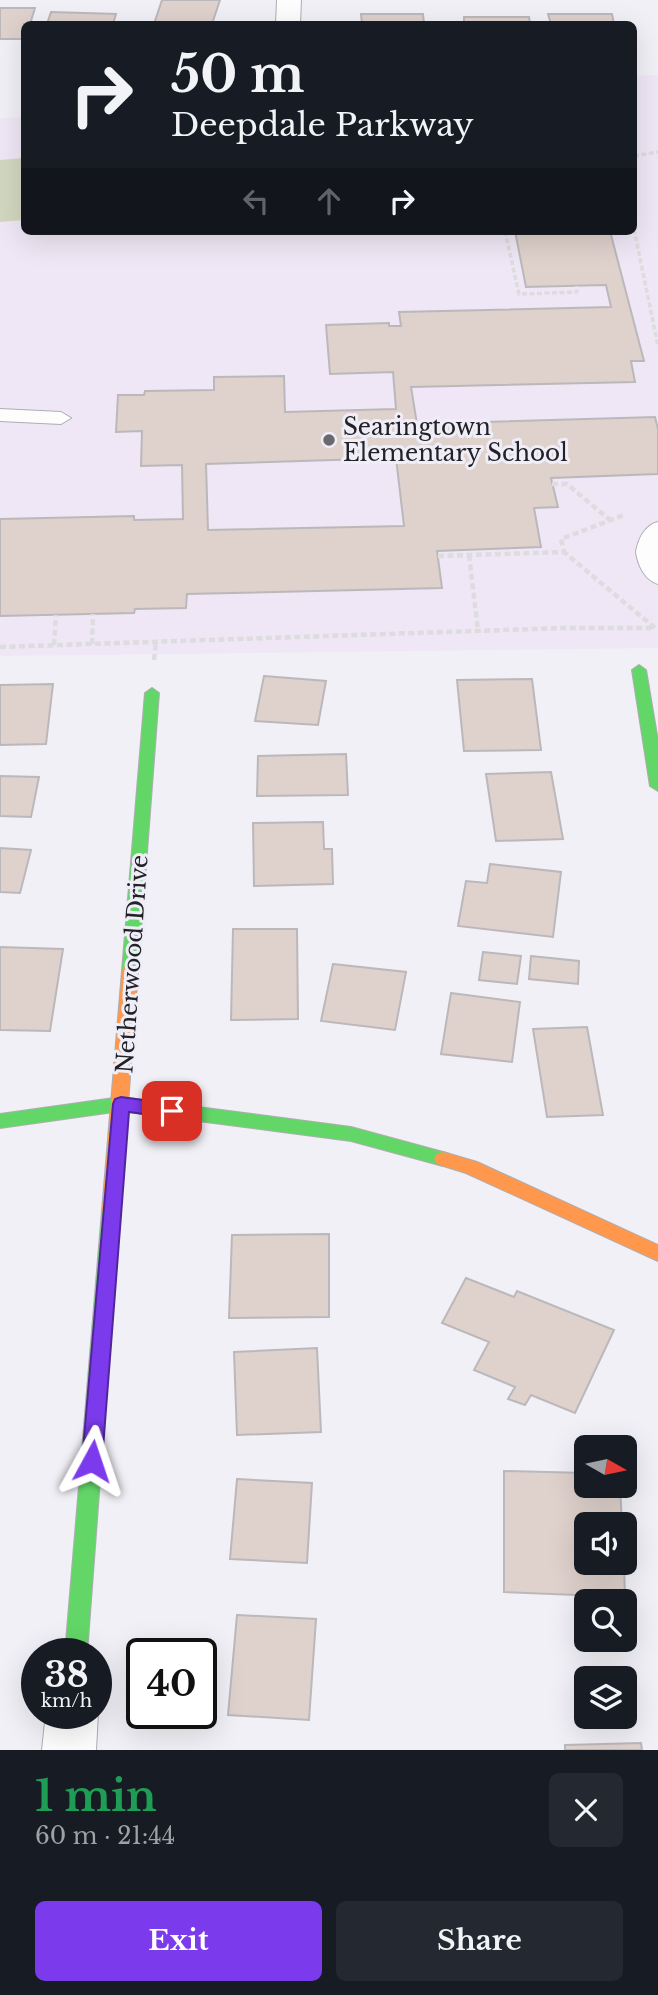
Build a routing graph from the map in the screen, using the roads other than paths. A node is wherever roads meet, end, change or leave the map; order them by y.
1 (289, 0) edge
2 (288, 21) edge
3 (0, 415) edge
4 (61, 418) dead end
5 (658, 528) edge
6 (658, 578) edge
7 (639, 670) dead end
8 (152, 693) dead end
9 (658, 786) edge
10 (121, 1104) junction
11 (0, 1121) edge
12 (658, 1253) edge
13 (77, 1638) edge
14 (71, 1729) edge
15 (69, 1750) edge

1 - 2 street
3 - 4 lane
5 - 6 lane
7 - 9 street
8 - 10 street, Netherwood Drive
10 - 11 street
10 - 12 street
10 - 13 street, Netherwood Drive
14 - 15 street

